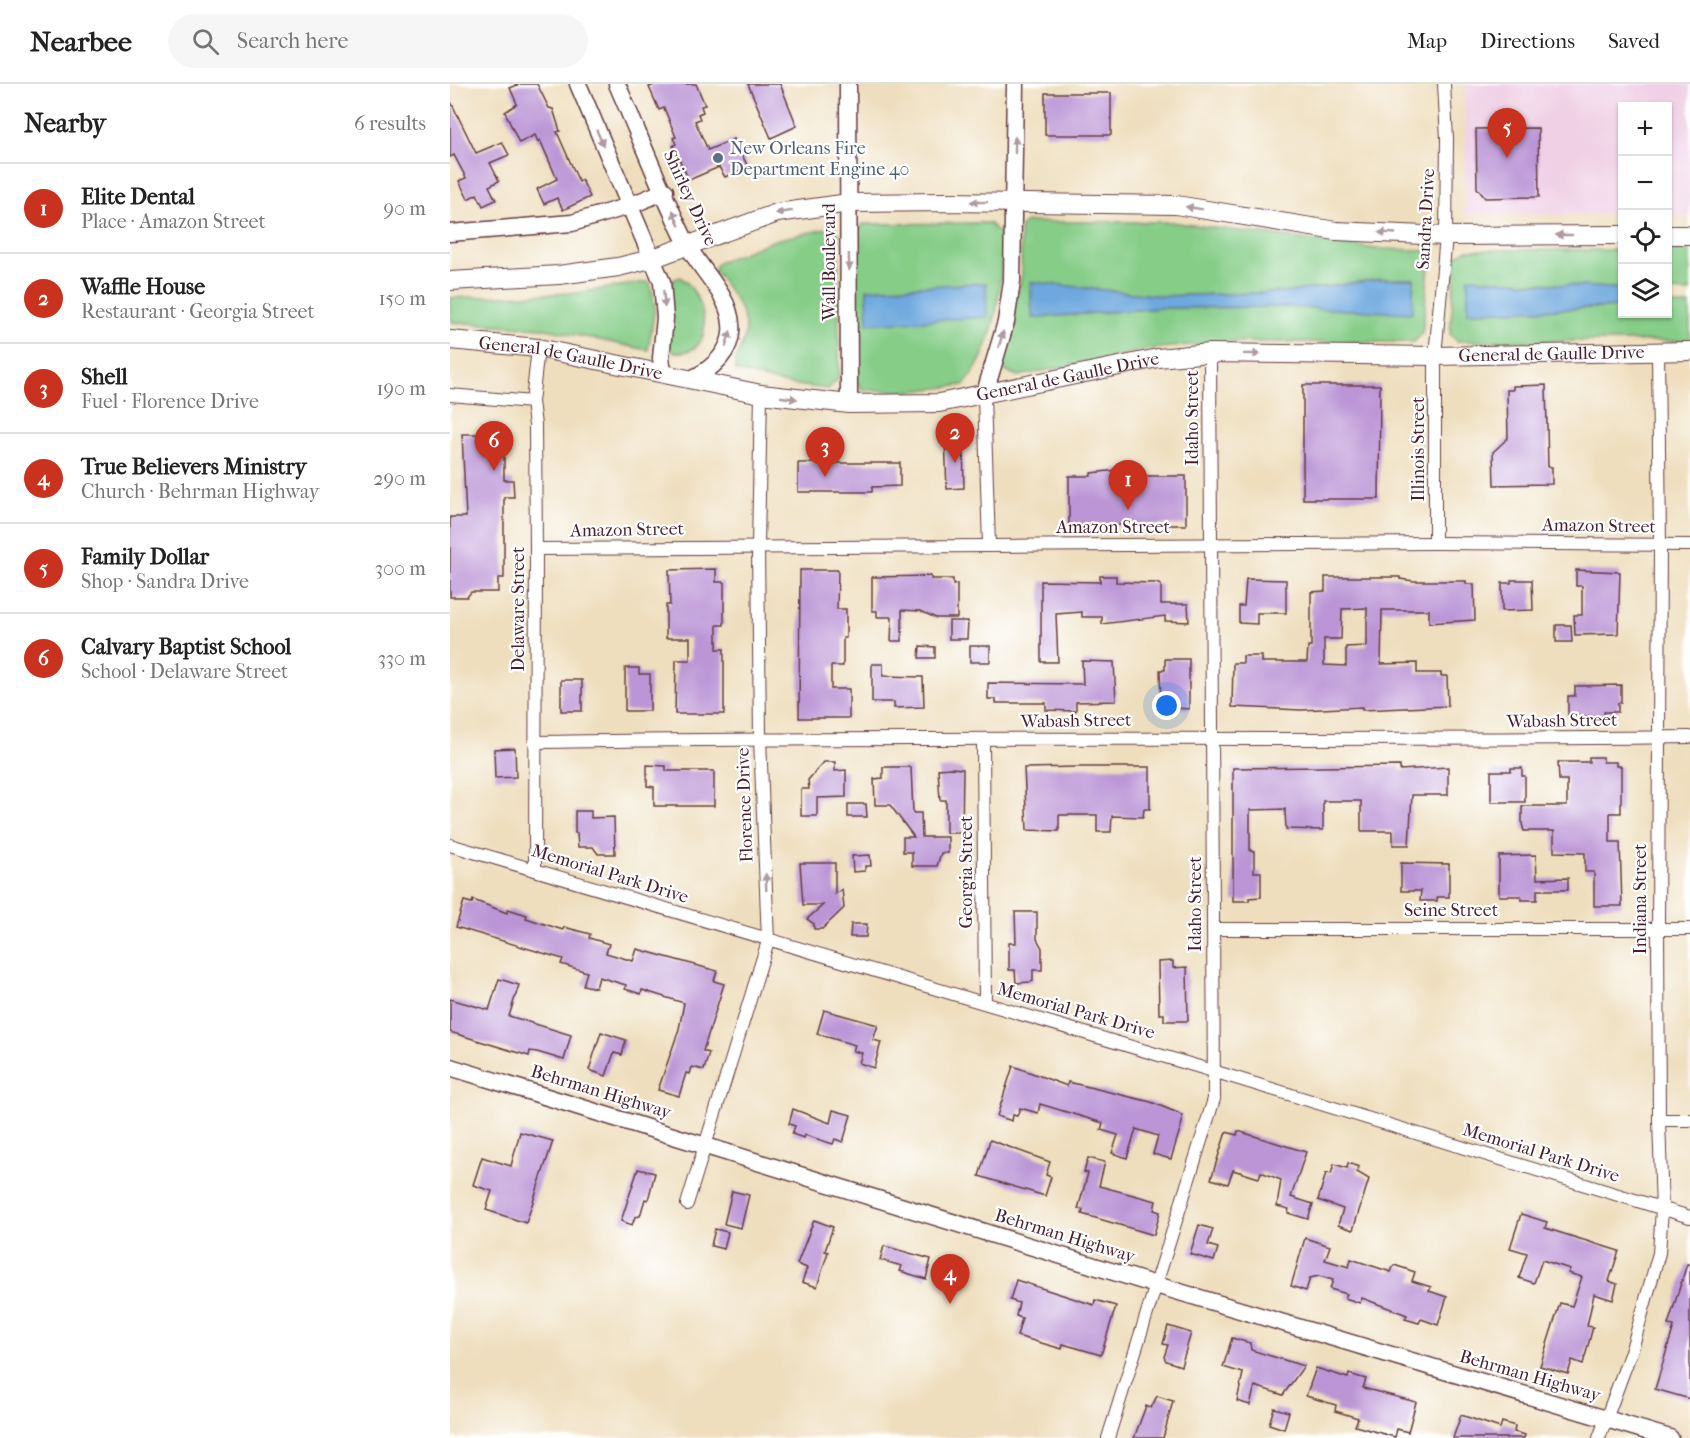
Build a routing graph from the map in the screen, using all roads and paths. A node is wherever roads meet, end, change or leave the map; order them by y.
1 (578, 84) edge
2 (617, 84) edge
3 (848, 84) edge
4 (1015, 84) edge
5 (1444, 84) edge
6 (665, 191) junction
7 (849, 203) junction
8 (1014, 203) junction
9 (629, 206) junction
10 (450, 233) edge
11 (1618, 235) edge
12 (1672, 235) edge
13 (1690, 235) edge
14 (1446, 236) junction
15 (688, 245) junction
16 (651, 259) junction
17 (450, 281) edge
18 (450, 340) edge
19 (538, 348) junction
20 (1658, 350) junction
21 (1690, 351) edge
22 (1210, 353) junction
23 (1435, 356) junction
24 (663, 372) junction
25 (691, 379) junction
26 (761, 394) junction
27 (450, 395) edge
28 (984, 396) junction
29 (532, 402) junction
30 (849, 404) junction
31 (1435, 543) junction
32 (1210, 544) junction
33 (989, 545) junction
34 (1660, 545) junction
35 (1690, 545) edge
36 (758, 546) junction
37 (536, 549) junction
38 (1212, 737) junction
39 (1690, 737) edge
40 (760, 738) junction
41 (1660, 738) junction
42 (983, 740) junction
43 (535, 742) junction
44 (450, 844) edge
45 (535, 870) junction
46 (1213, 929) junction
47 (1690, 929) edge
48 (1658, 930) junction
49 (768, 941) junction
50 (985, 1003) junction
51 (450, 1067) edge
52 (1213, 1071) junction
53 (1659, 1120) junction
54 (1690, 1120) edge
55 (706, 1144) junction
56 (687, 1204) dead end
57 (1662, 1209) junction
58 (1690, 1217) edge
59 (1156, 1285) junction
60 (1604, 1418) junction
61 (1108, 1438) edge
62 (1599, 1438) edge
63 (1670, 1438) edge

1 -> 9 street
2 - 6 street, Shirley Drive
3 - 7 street, Wall Boulevard
8 -> 4 street
5 - 14 street, Sandra Drive
6 - 9 street
15 -> 6 street, Shirley Drive
8 -> 7 main road
7 -> 15 main road
7 -> 30 street, Wall Boulevard
14 -> 8 main road
28 -> 8 street
9 - 10 street
9 - 16 street
11 -> 14 main road
12 - 13 main road
14 - 23 street, Sandra Drive
15 - 16 main road
25 -> 15 street, Shirley Drive
16 - 17 main road
16 -> 24 street
18 - 19 main road, General de Gaulle Drive
19 - 24 main road, General de Gaulle Drive
19 - 29 street, Delaware Street
20 - 21 main road, General de Gaulle Drive
20 - 23 main road, General de Gaulle Drive
20 - 34 street, Indiana Street
22 -> 23 main road, General de Gaulle Drive
22 - 28 main road, General de Gaulle Drive
22 - 32 street, Idaho Street
23 - 31 street, Illinois Street
24 - 25 main road, General de Gaulle Drive
25 - 26 main road, General de Gaulle Drive
26 -> 30 main road, General de Gaulle Drive
26 - 36 street, Florence Drive
27 - 29 street
28 - 30 main road, General de Gaulle Drive
28 - 33 street
29 - 37 street, Delaware Street
31 - 32 street, Amazon Street
31 - 34 street, Amazon Street
32 - 33 street, Amazon Street
32 - 38 street, Idaho Street
33 - 36 street, Amazon Street
34 - 35 street, Amazon Street
34 - 41 street, Indiana Street
36 - 37 street, Amazon Street
36 - 40 street, Florence Drive
37 - 43 street, Delaware Street
38 - 41 street, Wabash Street
38 - 42 street, Wabash Street
38 - 46 street, Idaho Street
39 - 41 street, Wabash Street
40 - 42 street, Wabash Street
40 - 43 street, Wabash Street
49 -> 40 street, Florence Drive
41 - 48 street, Indiana Street
42 - 50 street, Georgia Street
43 - 45 street, Delaware Street
44 - 45 street, Memorial Park Drive
45 - 49 street, Memorial Park Drive
46 - 48 street, Seine Street
46 - 52 street, Idaho Street
47 - 48 street, Seine Street
48 - 53 street, Indiana Street
49 - 50 street, Memorial Park Drive
49 - 55 street, Florence Drive
50 - 52 street, Memorial Park Drive
51 - 55 street, Behrman Highway
52 - 57 street, Memorial Park Drive
52 - 59 street, Idaho Street
53 - 54 street
53 - 57 street, Indiana Street
55 - 56 street, Florence Drive
55 - 59 street, Behrman Highway
57 - 58 street, Memorial Park Drive
57 - 60 street, Indiana Street
59 - 60 street, Behrman Highway
59 - 61 street, Idaho Street
60 - 62 street, Indiana Street
60 - 63 street, Behrman Highway

